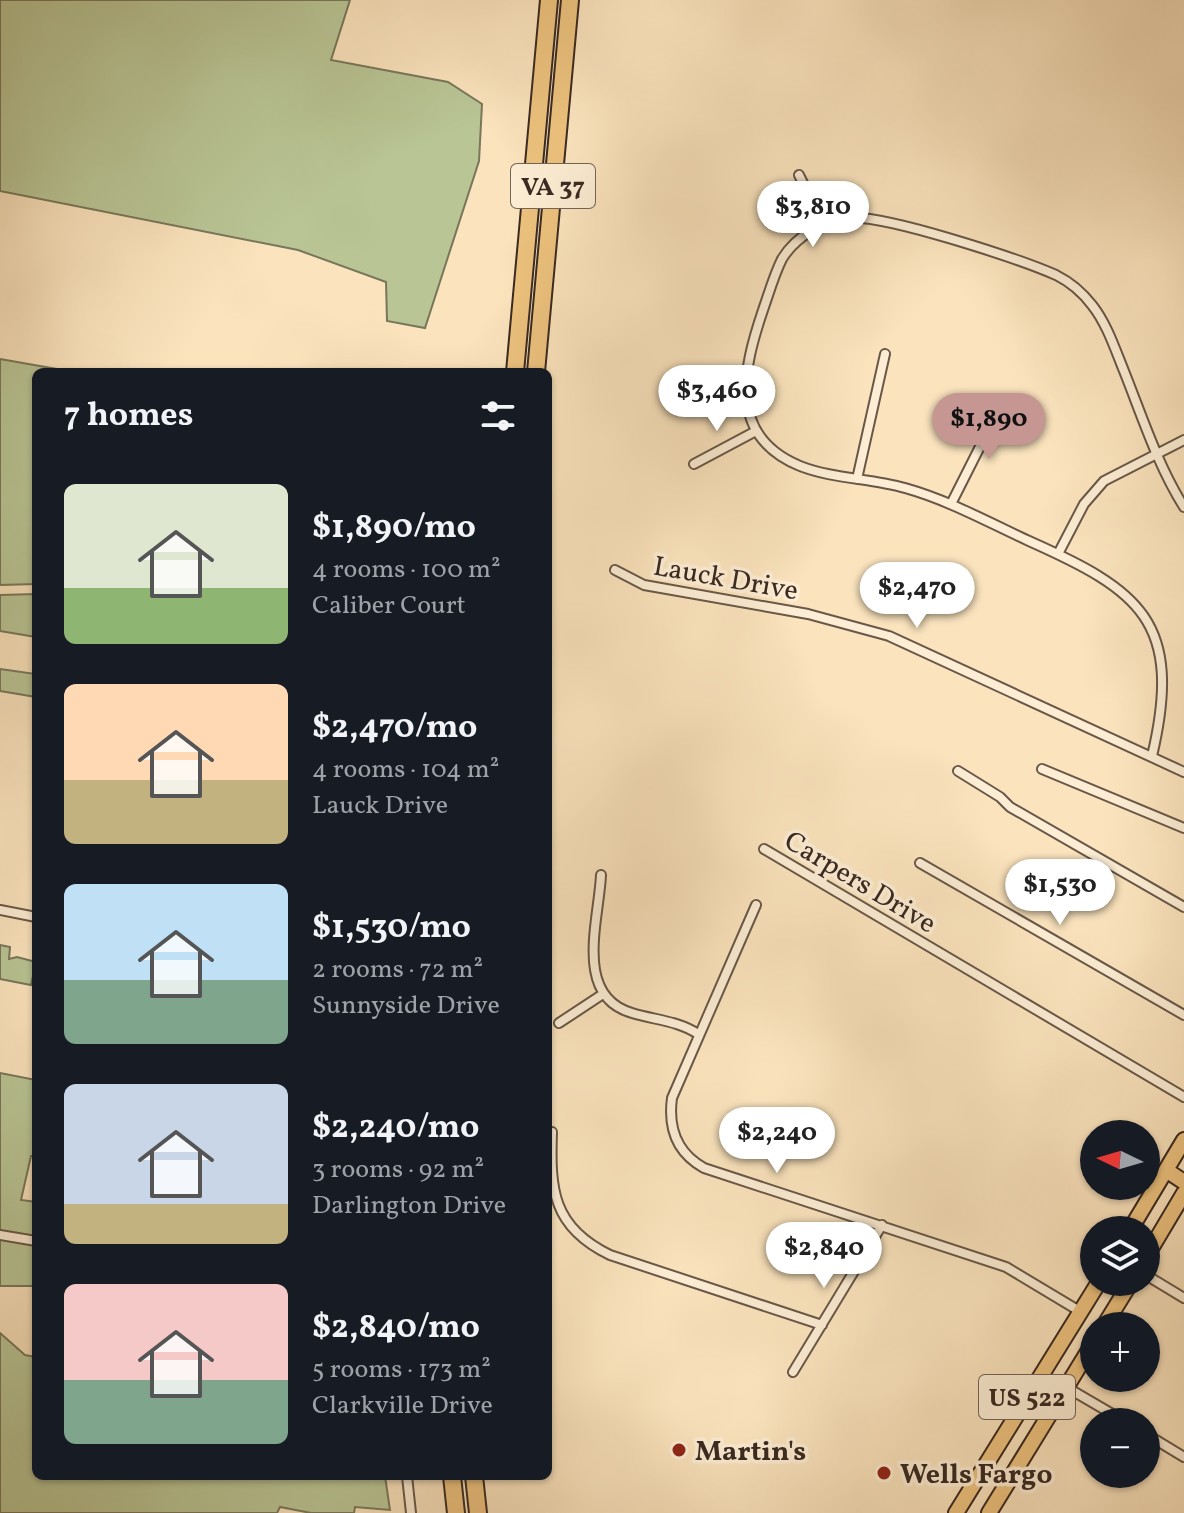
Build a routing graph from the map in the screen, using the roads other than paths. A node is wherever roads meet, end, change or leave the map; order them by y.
1 (549, 0) edge
2 (570, 0) edge
3 (799, 175) dead end
4 (823, 224) junction
5 (885, 354) dead end
6 (515, 368) edge
7 (536, 368) edge
8 (1000, 407) dead end
9 (756, 431) junction
10 (1184, 440) edge
11 (1157, 453) junction
12 (694, 464) dead end
13 (857, 479) junction
14 (951, 504) junction
15 (1184, 507) edge
16 (1058, 554) junction
17 (615, 570) dead end
18 (1163, 629) dead end
19 (1172, 706) dead end
20 (1152, 756) junction
21 (1042, 769) dead end
22 (958, 771) dead end
23 (1184, 772) edge
24 (1184, 828) edge
25 (764, 849) dead end
26 (920, 863) dead end
27 (601, 875) dead end
28 (756, 905) dead end
29 (1184, 907) edge
30 (0, 910) edge
31 (32, 916) edge
32 (603, 994) junction
33 (1184, 1015) edge
34 (559, 1023) dead end
35 (698, 1034) junction
36 (1184, 1097) edge
37 (552, 1132) dead end
38 (1184, 1140) edge
39 (1166, 1170) junction
40 (1184, 1182) edge
41 (1184, 1193) edge
42 (1138, 1216) edge
43 (882, 1225) junction
44 (1160, 1233) edge
45 (0, 1235) edge
46 (32, 1240) edge
47 (1160, 1283) edge
48 (1091, 1296) edge
49 (1184, 1298) edge
50 (1081, 1312) joint
51 (1080, 1314) edge
52 (822, 1325) junction
53 (1080, 1364) edge
54 (793, 1372) dead end
55 (1066, 1387) junction
56 (1102, 1408) edge
57 (1160, 1442) edge
58 (1184, 1457) edge
59 (407, 1480) edge
60 (452, 1480) edge
61 (474, 1482) edge
62 (411, 1513) edge
63 (456, 1513) edge
64 (479, 1513) edge
65 (956, 1513) edge
66 (989, 1513) edge

1 - 6 highway, VA 37
2 - 7 highway, VA 37
3 - 4 street
4 - 9 street
4 - 11 street
5 - 13 street
8 - 14 street
9 - 12 street
9 - 13 street
10 - 11 street
11 - 15 street
11 - 16 street
13 - 14 street
14 - 16 street
16 - 18 street
17 - 20 street, Lauck Drive
19 - 20 street
20 - 23 street, Lauck Drive
21 - 24 street
22 - 29 street
25 - 36 street, Carpers Drive
26 - 33 street
27 - 32 street
28 - 35 street
30 - 31 street
32 - 34 street
32 - 35 street
35 - 43 street
37 - 52 street
38 - 39 main road
39 - 40 main road
39 - 42 main road
41 - 44 main road
43 - 50 street
43 - 52 street
45 - 46 street
47 - 49 street
48 - 50 main road, US 522
51 - 65 main road, US 522
52 - 54 street
53 - 55 main road, US 522
55 - 56 street
55 - 66 main road, US 522
57 - 58 street
59 - 62 street
60 - 63 highway
61 - 64 highway

